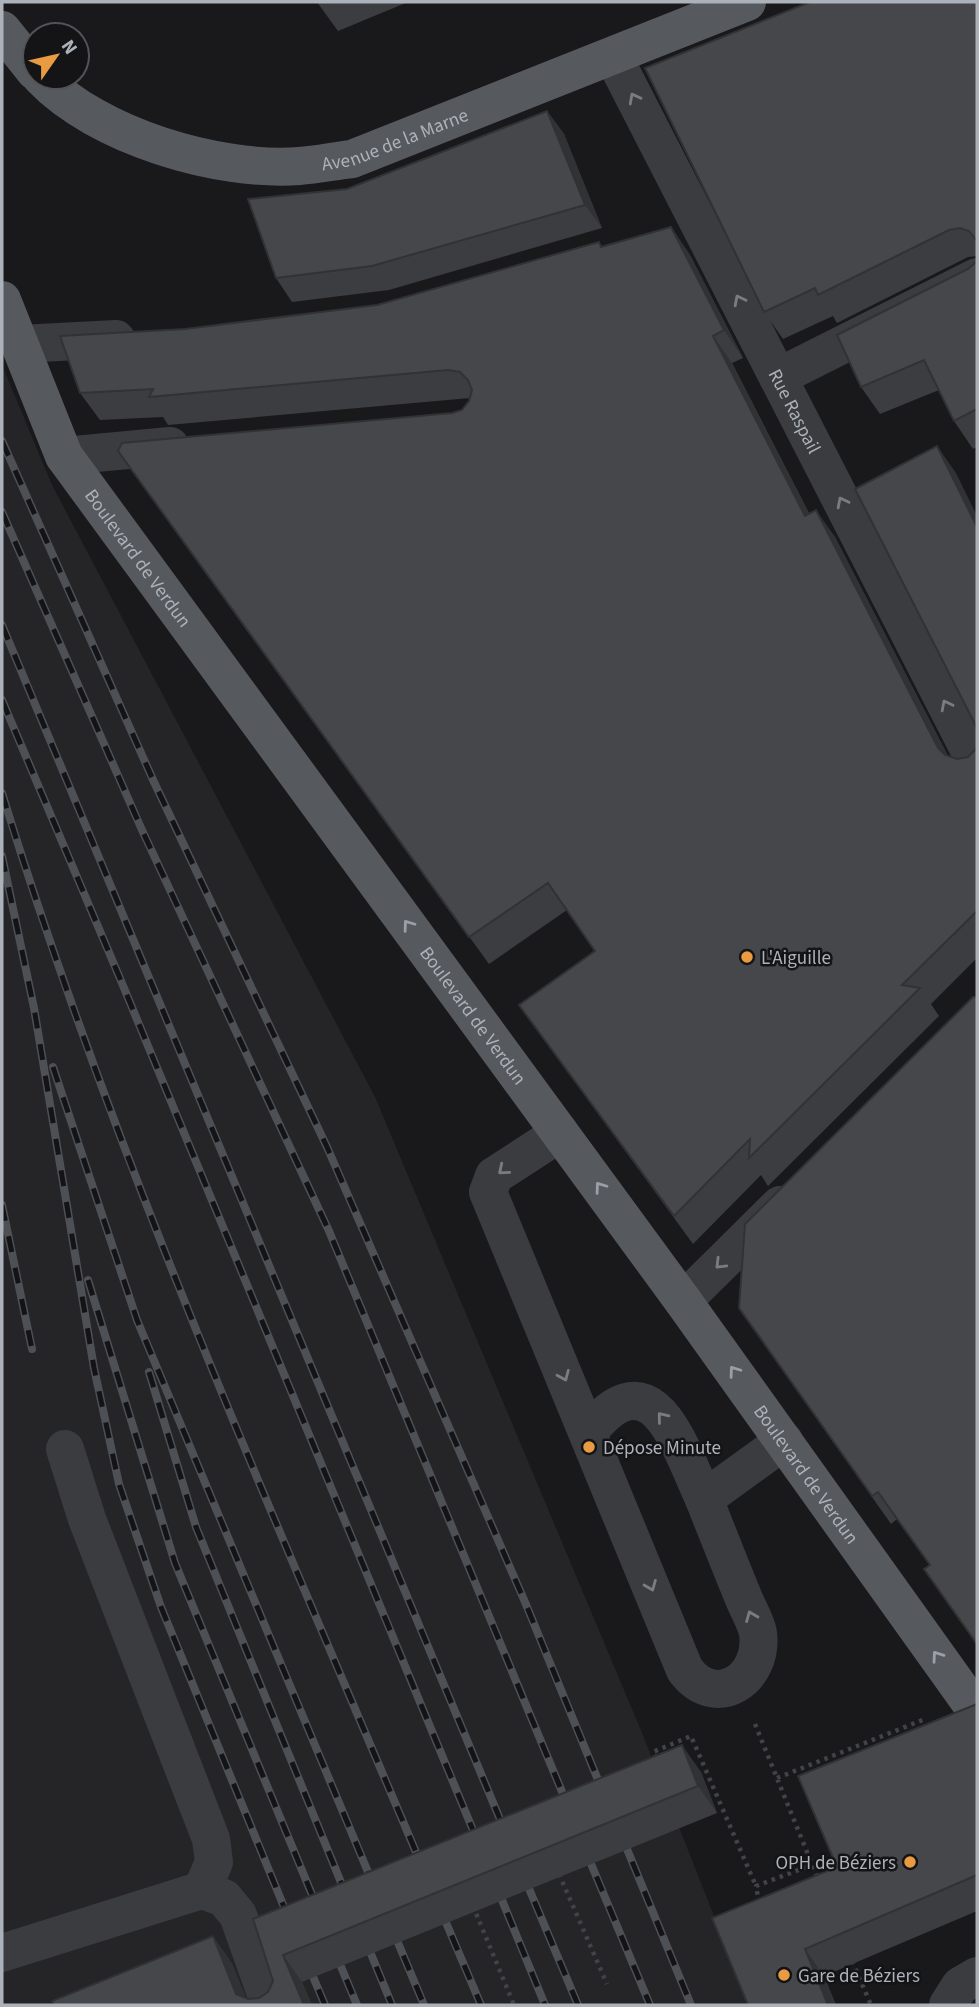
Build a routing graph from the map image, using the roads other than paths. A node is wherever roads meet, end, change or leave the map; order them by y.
1 (747, 2) edge
2 (2, 30) edge
3 (21, 54) edge
4 (613, 56) junction
5 (59, 91) edge
6 (700, 223) junction
7 (660, 234) edge
8 (977, 277) edge
9 (2, 300) edge
10 (150, 337) edge
11 (20, 344) junction
12 (778, 377) junction
13 (199, 443) edge
14 (64, 456) junction
15 (977, 765) edge
16 (560, 1133) junction
17 (801, 1184) edge
18 (683, 1301) junction
19 (588, 1433) junction
20 (784, 1441) junction
21 (65, 1449) dead end
22 (704, 1499) junction
23 (973, 1706) edge
24 (201, 1890) junction
25 (2, 1953) edge
26 (977, 1976) edge
27 (270, 2005) edge
28 (948, 2005) edge

1 - 4 main road, Avenue de la Marne
2 - 3 main road
4 - 5 main road, Avenue de la Marne
6 -> 4 street, Rue Raspail
6 - 7 street
12 -> 6 street, Rue Raspail
8 - 12 street
9 - 11 main road, Boulevard de Verdun
10 - 11 street
11 - 14 main road, Boulevard de Verdun
15 -> 12 street, Rue Raspail
13 - 14 street
16 -> 14 main road, Boulevard de Verdun
18 -> 16 main road, Boulevard de Verdun
16 -> 19 street
17 -> 18 street
20 -> 18 main road, Boulevard de Verdun
22 -> 19 street
19 -> 22 street
20 - 22 street
23 -> 20 main road, Boulevard de Verdun
21 - 24 street
24 - 25 street
24 - 27 street
26 - 28 street

